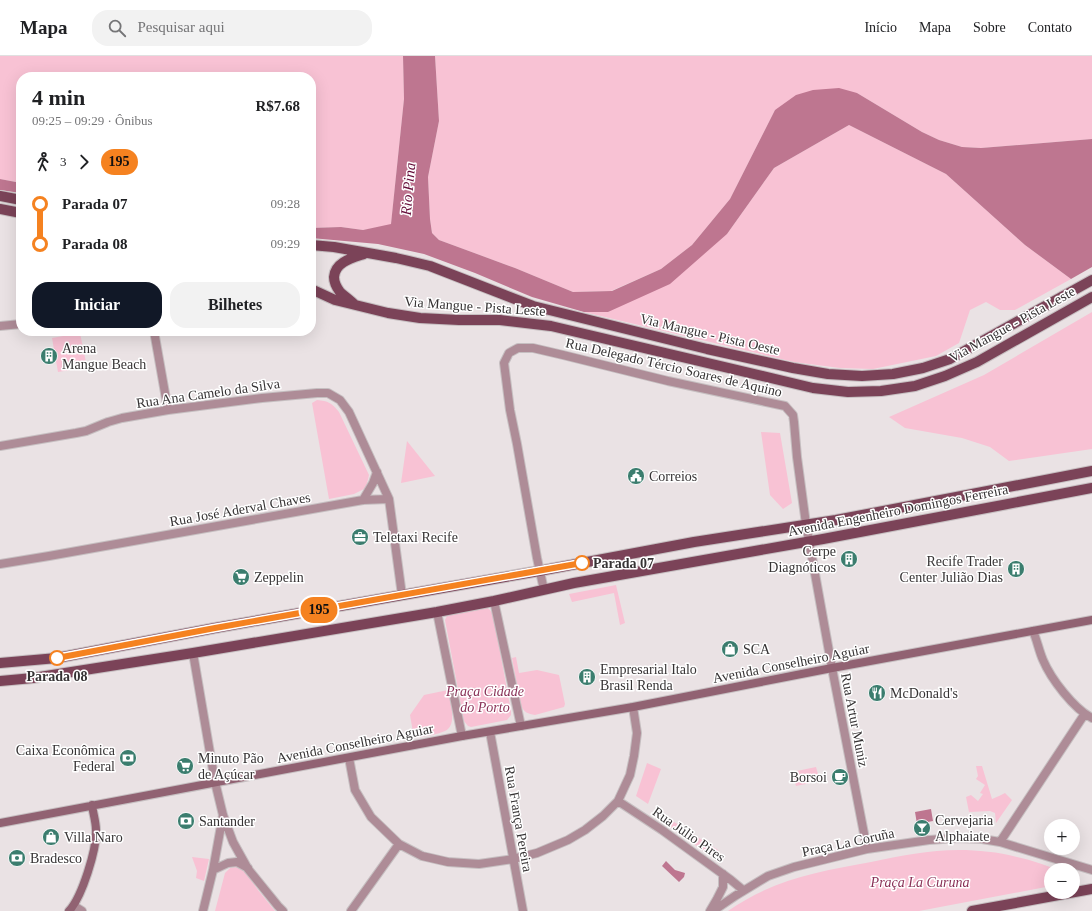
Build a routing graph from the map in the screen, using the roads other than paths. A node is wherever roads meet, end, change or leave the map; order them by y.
1 (0, 196) edge
2 (16, 199) edge
3 (0, 209) edge
4 (16, 212) edge
5 (316, 245) edge
6 (366, 253) junction
7 (1092, 280) edge
8 (316, 292) edge
9 (1092, 297) edge
10 (356, 306) junction
11 (16, 324) edge
12 (0, 326) edge
13 (155, 336) edge
14 (168, 410) junction
15 (0, 446) edge
16 (1092, 471) edge
17 (377, 472) junction
18 (1092, 488) edge
19 (388, 499) junction
20 (363, 500) junction
21 (806, 524) junction
22 (809, 541) junction
23 (0, 564) edge
24 (539, 571) junction
25 (544, 590) junction
26 (402, 595) junction
27 (494, 601) junction
28 (437, 612) junction
29 (1092, 620) edge
30 (1033, 631) junction
31 (193, 653) junction
32 (0, 663) edge
33 (832, 668) junction
34 (0, 681) edge
35 (633, 707) junction
36 (1088, 716) edge
37 (521, 726) junction
38 (490, 732) junction
39 (462, 736) junction
40 (349, 758) junction
41 (215, 782) junction
42 (618, 801) junction
43 (92, 805) junction
44 (223, 815) junction
45 (0, 823) edge
46 (1000, 842) junction
47 (399, 844) junction
48 (867, 849) junction
49 (513, 859) junction
50 (248, 868) junction
51 (213, 870) junction
52 (1092, 870) edge
53 (723, 874) junction
54 (1092, 889) edge
55 (744, 890) junction
56 (72, 908) edge
57 (82, 911) edge
58 (204, 911) edge
59 (284, 911) edge
60 (351, 911) edge
61 (523, 911) edge
62 (710, 911) edge
63 (713, 911) edge
64 (972, 911) edge

1 - 2 main road
3 - 4 main road
5 - 6 main road, Via Mangue - Pista Oeste
6 - 7 main road, Via Mangue - Pista Oeste
6 - 10 main road
8 - 10 main road, Via Mangue - Pista Leste
9 - 10 main road, Via Mangue - Pista Leste
11 - 12 street
13 - 14 street
14 - 15 street, Rua Ana Camelo da Silva
14 - 17 street, Rua Ana Camelo da Silva
16 - 21 main road, Avenida Engenheiro Domingos Ferreira
17 - 19 street, Rua Ana Camelo da Silva
17 - 20 street
18 - 22 main road, Avenida Engenheiro Domingos Ferreira
19 - 20 street, Rua José Aderval Chaves
19 - 26 street
20 - 23 street, Rua José Aderval Chaves
21 - 22 street, Rua Artur Muniz
21 - 24 main road, Avenida Engenheiro Domingos Ferreira
21 - 24 street, Rua Delegado Tércio Soares de Aquino
22 - 25 main road, Avenida Engenheiro Domingos Ferreira
22 - 33 street, Rua Artur Muniz
24 - 25 street
24 - 26 main road, Avenida Engenheiro Domingos Ferreira
25 - 27 main road, Avenida Engenheiro Domingos Ferreira
26 - 32 main road, Avenida Engenheiro Domingos Ferreira
27 - 28 main road, Avenida Engenheiro Domingos Ferreira
27 - 37 street
28 - 31 main road, Avenida Engenheiro Domingos Ferreira
28 - 39 street
29 - 30 main road, Avenida Conselheiro Aguiar
30 - 33 main road, Avenida Conselheiro Aguiar
30 - 36 street
31 - 34 main road, Avenida Engenheiro Domingos Ferreira
31 - 41 street
33 - 35 main road, Avenida Conselheiro Aguiar
33 - 48 street, Rua Artur Muniz
35 - 37 main road, Avenida Conselheiro Aguiar
35 - 42 street
36 - 46 street
37 - 38 main road, Avenida Conselheiro Aguiar
38 - 39 main road, Avenida Conselheiro Aguiar
38 - 49 street, Rua França Pereira
39 - 40 main road, Avenida Conselheiro Aguiar
40 - 41 main road, Avenida Conselheiro Aguiar
40 - 47 street
41 - 43 main road, Avenida Conselheiro Aguiar
41 - 44 street
42 - 49 street
42 - 53 street, Rua Júlio Pires
43 - 45 main road, Avenida Conselheiro Aguiar
43 - 56 main road
44 - 50 street
44 - 51 street
46 - 48 street, Praça La Coruña
46 - 52 street, Praça La Coruña
47 - 49 street
47 - 60 street
48 - 55 street, Praça La Coruña
49 - 61 street, Rua França Pereira
50 - 51 street
50 - 59 street
51 - 58 street
53 - 55 street, Rua Júlio Pires
53 - 62 street
54 - 64 main road
55 - 63 street, Praça La Coruña
56 - 57 street

